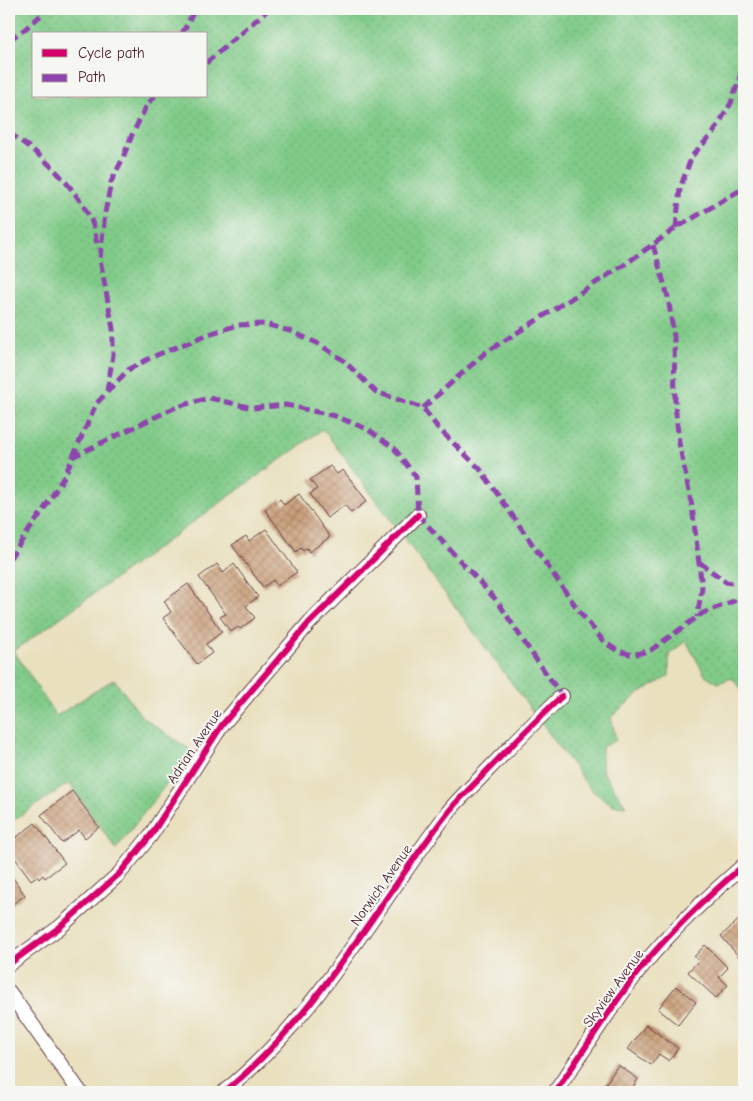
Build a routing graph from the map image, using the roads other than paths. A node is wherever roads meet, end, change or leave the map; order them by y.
1 (418, 515) dead end
2 (562, 696) dead end
3 (744, 866) edge
4 (9, 964) edge
5 (9, 992) edge
6 (80, 1092) edge
7 (224, 1092) edge
8 (554, 1092) edge

1 - 4 street, Adrian Avenue
2 - 7 street, Norwich Avenue
3 - 8 street, Skyview Avenue
5 - 6 street

